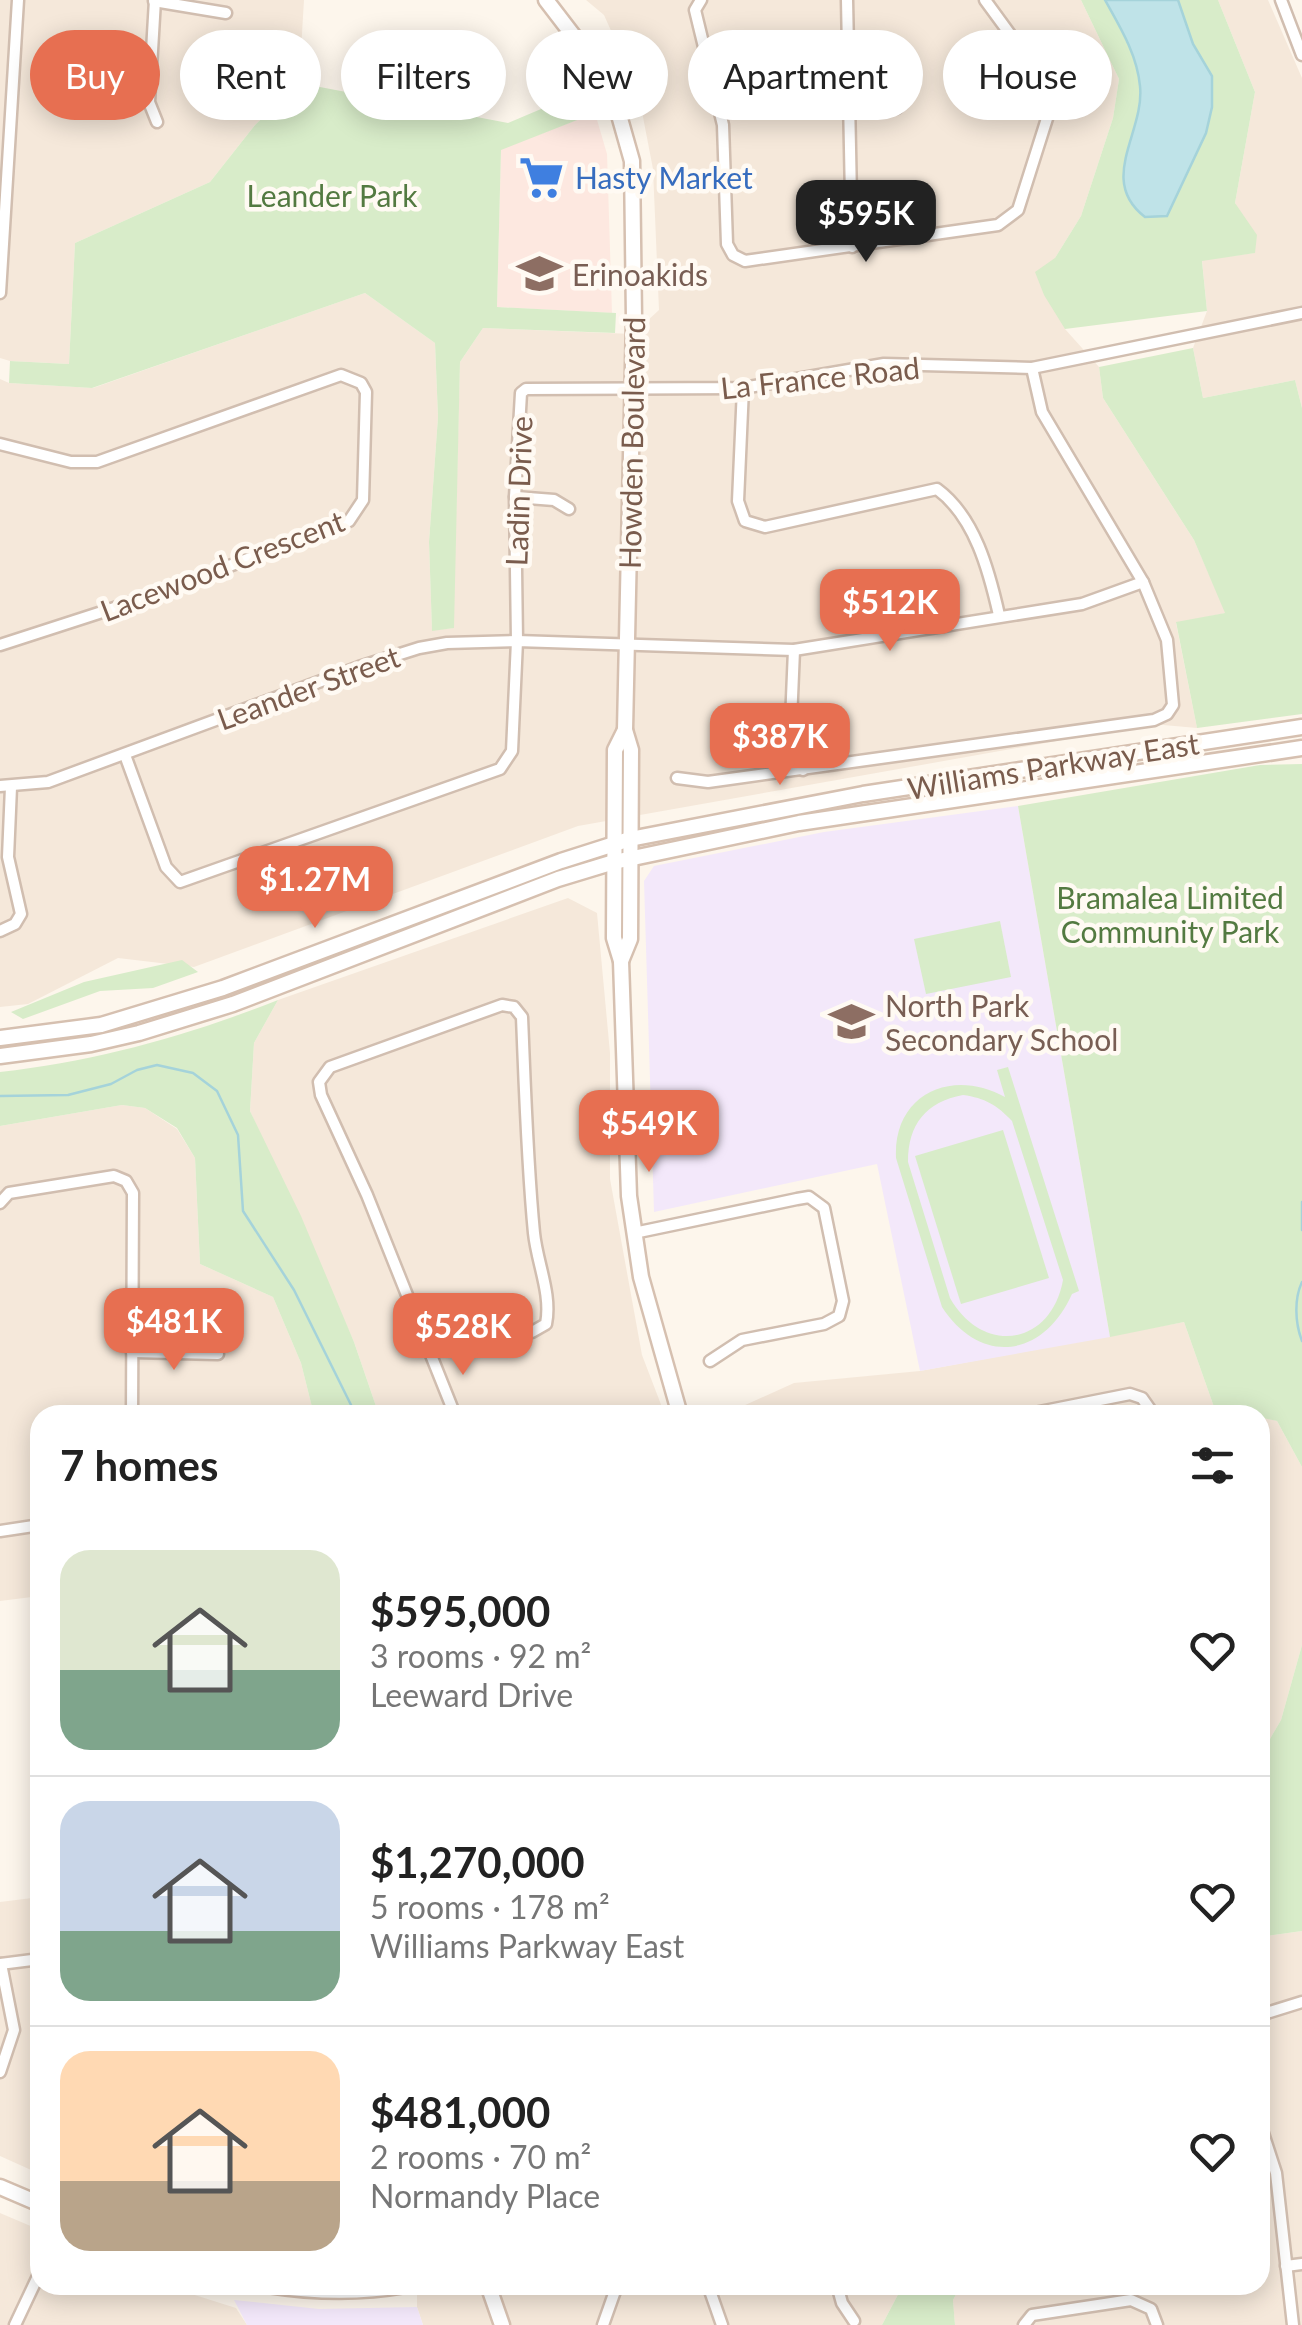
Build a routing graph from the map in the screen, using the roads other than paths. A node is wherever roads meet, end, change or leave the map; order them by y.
1 (18, 0) edge
2 (701, 0) edge
3 (847, 0) edge
4 (985, 0) edge
5 (1280, 0) edge
6 (154, 1) edge
7 (554, 3) edge
8 (226, 13) dead end
9 (848, 30) edge
10 (1302, 56) edge
11 (851, 120) edge
12 (157, 122) dead end
13 (852, 247) junction
14 (0, 292) edge
15 (1302, 313) edge
16 (1032, 368) junction
17 (742, 388) junction
18 (632, 389) junction
19 (0, 444) edge
20 (515, 498) junction
21 (569, 509) dead end
22 (1142, 582) junction
23 (998, 615) junction
24 (517, 641) junction
25 (0, 645) edge
26 (626, 646) junction
27 (794, 650) junction
28 (1302, 727) edge
29 (625, 730) junction
30 (1302, 748) edge
31 (125, 754) junction
32 (803, 770) junction
33 (678, 778) dead end
34 (6, 786) edge
35 (630, 840) junction
36 (614, 844) junction
37 (630, 858) junction
38 (614, 862) junction
39 (0, 932) edge
40 (621, 961) junction
41 (0, 1038) edge
42 (0, 1056) edge
43 (0, 1203) edge
44 (634, 1233) junction
45 (132, 1352) junction
46 (432, 1352) junction
47 (218, 1354) dead end
48 (710, 1361) dead end
49 (132, 1405) edge
50 (451, 1405) edge
51 (677, 1405) edge
52 (1074, 1405) edge
53 (1147, 1405) edge
54 (30, 1527) edge
55 (0, 1530) edge
56 (30, 1960) edge
57 (0, 1964) edge
58 (1302, 2002) edge
59 (1270, 2012) edge
60 (0, 2072) edge
61 (1270, 2155) edge
62 (0, 2187) edge
63 (30, 2200) edge
64 (1302, 2264) edge
65 (1286, 2266) junction
66 (30, 2293) edge
67 (492, 2295) edge
68 (614, 2295) edge
69 (712, 2295) edge
70 (840, 2295) edge
71 (854, 2321) dead end
72 (15, 2325) edge
73 (502, 2325) edge
74 (603, 2325) edge
75 (722, 2325) edge
76 (1024, 2325) edge
77 (1157, 2325) edge
78 (1292, 2325) edge

1 - 14 street
2 - 13 street
3 - 9 street
4 - 13 street
5 - 10 street
6 - 8 street
6 - 12 street
7 - 18 main road, Howden Boulevard
11 - 13 street
15 - 16 street, La France Road
16 - 17 street, La France Road
16 - 22 street
17 - 18 street, La France Road
17 - 23 street
18 - 20 street, Ladin Drive
18 - 26 main road, Howden Boulevard
19 - 25 street, Lacewood Crescent
20 - 21 street
20 - 24 street, Ladin Drive
22 - 23 street, Leander Street
22 - 32 street
23 - 27 street, Leander Street
24 - 26 street, Leander Street
24 - 31 street, Leander Street
24 - 31 street, Ladin Drive
26 - 27 street, Leander Street
26 - 29 main road, Howden Boulevard
27 - 32 street
28 - 35 main road, Williams Parkway East
29 - 35 main road, Howden Boulevard
29 - 36 main road, Howden Boulevard
30 - 37 main road, Williams Parkway East
31 - 34 street, Leander Street
32 - 33 street
34 - 39 street
35 - 36 main road, Williams Parkway East
35 - 37 main road, Howden Boulevard
36 - 38 main road, Howden Boulevard
36 - 41 main road, Williams Parkway East
37 - 38 main road, Williams Parkway East
37 - 40 main road, Howden Boulevard
38 - 40 main road, Howden Boulevard
38 - 42 main road, Williams Parkway East
40 - 44 main road
43 - 45 street
44 - 48 street
44 - 51 main road
45 - 47 street
45 - 49 street
46 - 46 street
46 - 50 street
52 - 53 street
54 - 55 street
56 - 57 street
57 - 60 street
58 - 59 street
61 - 65 street
62 - 63 main road
64 - 65 street
65 - 78 street
66 - 72 street
67 - 73 main road
68 - 74 street
69 - 75 street
70 - 71 street
76 - 77 street

